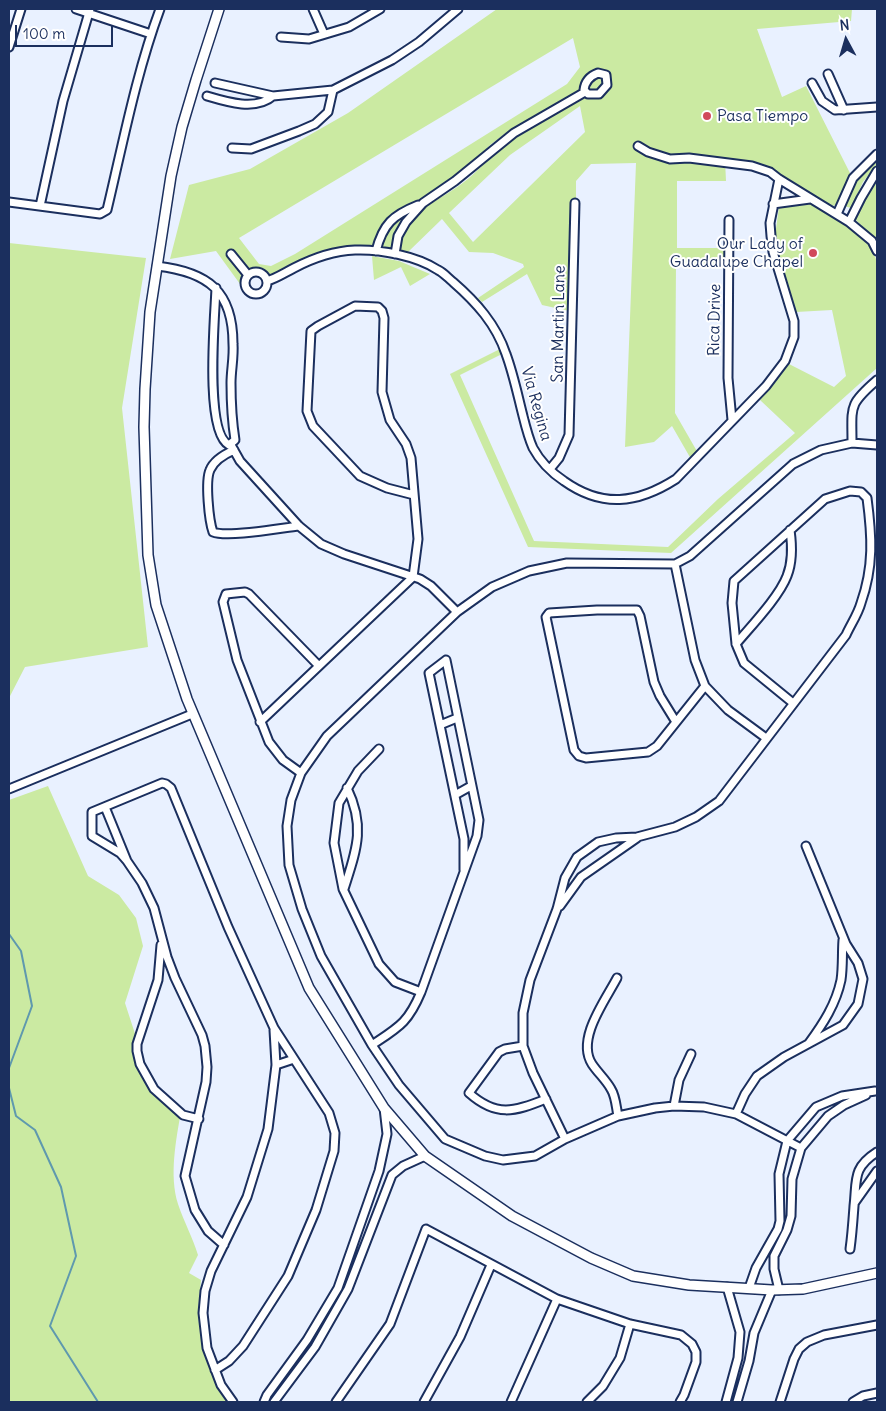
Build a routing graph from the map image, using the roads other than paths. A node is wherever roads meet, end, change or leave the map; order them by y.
1 (21, 9) edge
2 (76, 9) edge
3 (160, 9) edge
4 (219, 9) edge
5 (313, 9) edge
6 (380, 9) edge
7 (458, 9) edge
8 (90, 11) edge
9 (151, 34) junction
10 (324, 34) junction
11 (281, 37) dead end
12 (9, 47) edge
13 (828, 74) dead end
14 (215, 83) dead end
15 (812, 83) dead end
16 (333, 90) junction
17 (585, 92) dead end
18 (207, 96) dead end
19 (273, 96) junction
20 (877, 107) edge
21 (844, 110) junction
22 (638, 146) dead end
23 (232, 148) dead end
24 (877, 154) edge
25 (877, 171) edge
26 (779, 179) junction
27 (811, 199) junction
28 (9, 202) edge
29 (423, 203) junction
30 (575, 203) dead end
31 (773, 204) junction
32 (40, 206) junction
33 (837, 214) junction
34 (729, 220) dead end
35 (849, 222) junction
36 (376, 251) junction
37 (877, 251) edge
38 (231, 254) dead end
39 (395, 254) junction
40 (157, 266) junction
41 (248, 275) junction
42 (266, 281) junction
43 (216, 288) junction
44 (877, 380) edge
45 (732, 420) junction
46 (852, 443) junction
47 (877, 445) edge
48 (233, 447) junction
49 (550, 469) junction
50 (414, 495) junction
51 (299, 526) junction
52 (790, 530) junction
53 (675, 564) junction
54 (413, 577) junction
55 (457, 612) junction
56 (736, 644) junction
57 (319, 666) junction
58 (705, 686) junction
59 (793, 703) junction
60 (192, 714) junction
61 (457, 718) junction
62 (260, 722) junction
63 (676, 722) junction
64 (440, 725) junction
65 (766, 738) junction
66 (379, 749) dead end
67 (301, 773) junction
68 (471, 786) junction
69 (347, 788) junction
70 (9, 789) edge
71 (455, 795) junction
72 (105, 807) junction
73 (637, 838) junction
74 (806, 846) dead end
75 (126, 862) junction
76 (464, 870) junction
77 (343, 890) junction
78 (557, 909) junction
79 (160, 934) junction
80 (843, 938) junction
81 (175, 978) junction
82 (617, 978) dead end
83 (158, 980) junction
84 (421, 992) junction
85 (274, 1028) junction
86 (372, 1045) junction
87 (807, 1045) junction
88 (524, 1046) junction
89 (691, 1054) dead end
90 (294, 1059) junction
91 (276, 1065) junction
92 (876, 1090) edge
93 (546, 1099) junction
94 (674, 1106) junction
95 (384, 1108) junction
96 (736, 1114) junction
97 (618, 1116) junction
98 (199, 1119) junction
99 (565, 1139) junction
100 (787, 1141) junction
101 (802, 1148) junction
102 (877, 1152) edge
103 (425, 1156) junction
104 (379, 1171) junction
105 (877, 1171) edge
106 (392, 1175) junction
107 (855, 1202) junction
108 (224, 1245) junction
109 (850, 1249) dead end
110 (348, 1261) junction
111 (491, 1265) junction
112 (357, 1266) junction
113 (877, 1273) edge
114 (727, 1287) junction
115 (749, 1288) junction
116 (775, 1290) junction
117 (556, 1300) junction
118 (630, 1324) junction
119 (877, 1325) edge
120 (740, 1332) junction
121 (754, 1334) junction
122 (215, 1370) junction
123 (877, 1393) edge
124 (430, 1398) edge
125 (233, 1402) edge
126 (264, 1402) edge
127 (274, 1402) edge
128 (336, 1402) edge
129 (424, 1402) edge
130 (511, 1402) edge
131 (587, 1402) edge
132 (680, 1402) edge
133 (726, 1402) edge
134 (737, 1402) edge
135 (780, 1402) edge
136 (853, 1402) edge

1 - 12 street
2 - 8 street
3 - 9 street
4 - 40 street
5 - 10 street
6 - 10 street
7 - 16 street
8 - 9 street
8 - 32 street
9 - 32 street
10 - 11 street
13 - 21 street
14 - 19 street
15 - 21 street
16 - 19 street
16 - 23 street
17 - 29 street
18 - 19 street
20 - 21 street
22 - 26 street
24 - 33 street
25 - 35 street
26 - 27 street
26 - 31 street, Via Regina
27 - 31 street
27 - 33 street
28 - 32 street
29 - 36 street
29 - 39 street
30 - 49 street, San Martin Lane
31 - 45 street, Via Regina
33 - 35 street
34 - 45 street, Rica Drive
35 - 37 street
36 - 39 street, Via Regina
36 - 42 street, Via Regina
38 - 41 street
39 - 49 street, Via Regina
40 - 43 street
40 - 60 street
41 - 42 street
41 - 42 street
43 - 48 street
43 - 48 street
44 - 46 street
45 - 49 street, Via Regina
46 - 47 street
46 - 53 street
48 - 51 street
48 - 51 street
50 - 50 street
50 - 54 street
51 - 54 street
52 - 56 street
52 - 56 street
52 - 59 street
53 - 55 street
53 - 58 street
54 - 55 street
54 - 57 street
55 - 67 street
56 - 59 street
57 - 62 street
57 - 62 street
58 - 63 street
58 - 65 street
59 - 65 street
60 - 70 street
60 - 95 street
61 - 64 street
61 - 64 street
61 - 68 street
62 - 67 street
63 - 63 street
64 - 71 street
65 - 73 street
66 - 69 street
67 - 86 street
68 - 71 street
68 - 76 street
69 - 77 street
69 - 77 street
71 - 76 street
72 - 75 street
72 - 75 street
72 - 85 street
73 - 78 street
73 - 78 street
74 - 80 street
75 - 79 street
76 - 84 street
77 - 84 street
78 - 88 street
79 - 81 street
79 - 83 street
80 - 87 street
80 - 87 street
81 - 83 street
81 - 98 street
82 - 97 street
83 - 98 street
84 - 86 street
85 - 90 street
85 - 91 street
86 - 99 street
87 - 96 street
88 - 93 street
88 - 93 street
89 - 94 street
90 - 91 street
90 - 122 street
91 - 108 street
92 - 100 street
92 - 101 street
93 - 99 street
94 - 96 street
94 - 97 street
95 - 103 street
95 - 104 street
96 - 100 street
97 - 99 street
98 - 108 street
100 - 101 street
100 - 115 street
101 - 116 street
102 - 107 street
103 - 106 street
103 - 114 street
104 - 106 street
104 - 110 street
105 - 107 street
106 - 112 street
107 - 109 street
108 - 122 street
110 - 112 street
110 - 126 street
111 - 117 street
111 - 124 street
111 - 128 street
112 - 127 street
113 - 116 street
114 - 115 street
114 - 120 street
115 - 116 street
116 - 121 street
117 - 118 street
117 - 130 street
118 - 131 street
118 - 132 street
119 - 135 street
120 - 121 street
120 - 133 street
121 - 134 street
122 - 125 street
123 - 136 street
124 - 129 street

